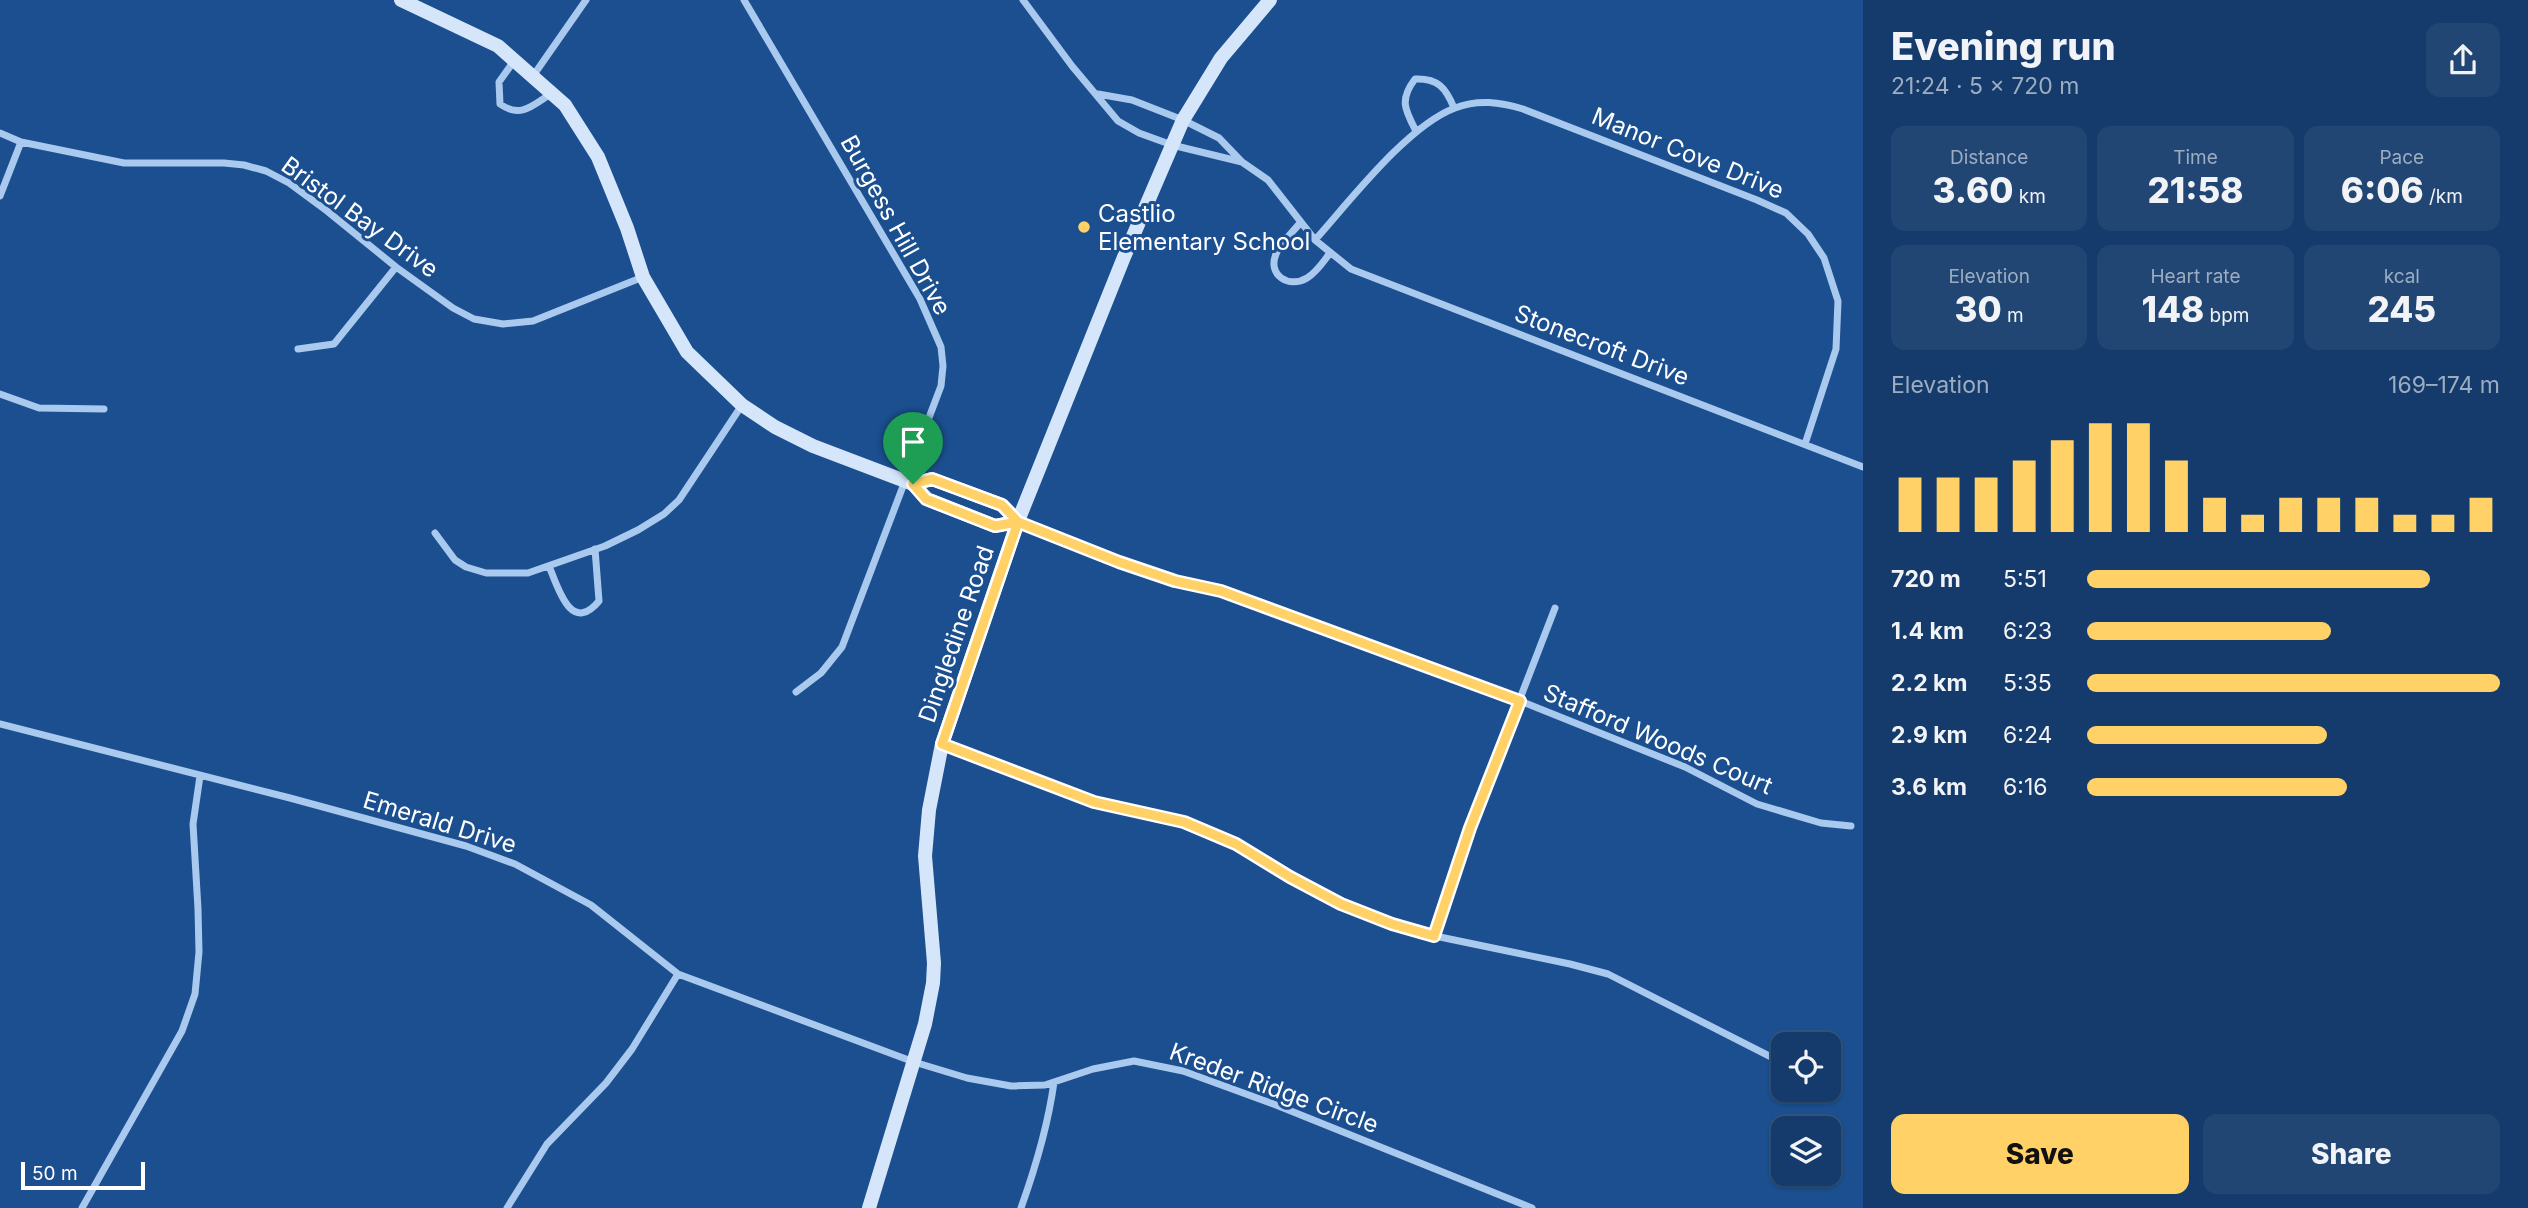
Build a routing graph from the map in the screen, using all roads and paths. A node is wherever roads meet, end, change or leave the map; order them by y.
1 (401, 0) edge
2 (586, 0) edge
3 (744, 0) edge
4 (1023, 0) edge
5 (1270, 0) edge
6 (514, 60) junction
7 (533, 76) junction
8 (552, 93) junction
9 (1098, 94) junction
10 (1454, 108) junction
11 (1183, 120) junction
12 (1416, 131) junction
13 (0, 133) edge
14 (20, 142) junction
15 (1172, 145) junction
16 (1242, 162) junction
17 (0, 196) edge
18 (1300, 223) junction
19 (1315, 240) junction
20 (1330, 253) junction
21 (396, 267) junction
22 (643, 277) junction
23 (298, 349) dead end
24 (0, 394) edge
25 (742, 405) junction
26 (104, 409) dead end
27 (1805, 444) junction
28 (1863, 467) edge
29 (909, 483) junction
30 (1018, 522) junction
31 (435, 533) dead end
32 (595, 549) junction
33 (549, 566) junction
34 (1555, 608) dead end
35 (796, 692) dead end
36 (1520, 701) junction
37 (0, 724) edge
38 (942, 744) junction
39 (200, 776) junction
40 (1851, 826) dead end
41 (1434, 936) junction
42 (678, 974) junction
43 (1771, 1057) edge
44 (914, 1062) junction
45 (1054, 1082) junction
46 (82, 1208) edge
47 (507, 1208) edge
48 (869, 1208) edge
49 (1021, 1208) edge
50 (1532, 1208) edge

1 - 6 street
2 - 7 street
3 - 29 street, Burgess Hill Drive
4 - 9 street, Stonecroft Drive
5 - 11 street, Dingledine Road
6 - 7 street
6 - 8 street
7 - 8 street
8 - 22 street
9 - 11 street, Stonecroft Drive
9 - 15 street, Stonecroft Drive
10 - 12 street, Manor Cove Drive
10 - 12 street
10 - 27 street, Manor Cove Drive
11 - 15 street, Dingledine Road
11 - 16 street, Stonecroft Drive
12 - 19 street, Manor Cove Drive
13 - 14 street, Bristol Bay Drive
14 - 17 street
14 - 21 street, Bristol Bay Drive
15 - 16 street, Stonecroft Drive
15 - 30 street, Dingledine Road
16 - 18 street, Stonecroft Drive
18 - 19 street, Stonecroft Drive
18 - 20 street
19 - 20 street, Stonecroft Drive
20 - 27 street, Stonecroft Drive
21 - 22 street, Bristol Bay Drive
21 - 23 street
22 - 25 street
24 - 26 street
25 - 29 street
25 - 32 street
27 - 28 street, Stonecroft Drive
29 - 30 street
29 - 30 street
29 - 35 street, Burgess Hill Drive
30 - 36 street, Stafford Woods Court
30 - 38 street, Dingledine Road
31 - 33 street
32 - 33 street
32 - 33 street
34 - 36 street
36 - 40 street, Stafford Woods Court
36 - 41 street
37 - 39 street, Emerald Drive
38 - 41 street
38 - 44 street, Dingledine Road
39 - 42 street, Emerald Drive
39 - 46 street
41 - 43 street
42 - 44 street, Emerald Drive
42 - 47 street
44 - 45 street, Kreder Ridge Circle
44 - 48 street, Dingledine Road
45 - 49 street
45 - 50 street, Kreder Ridge Circle

